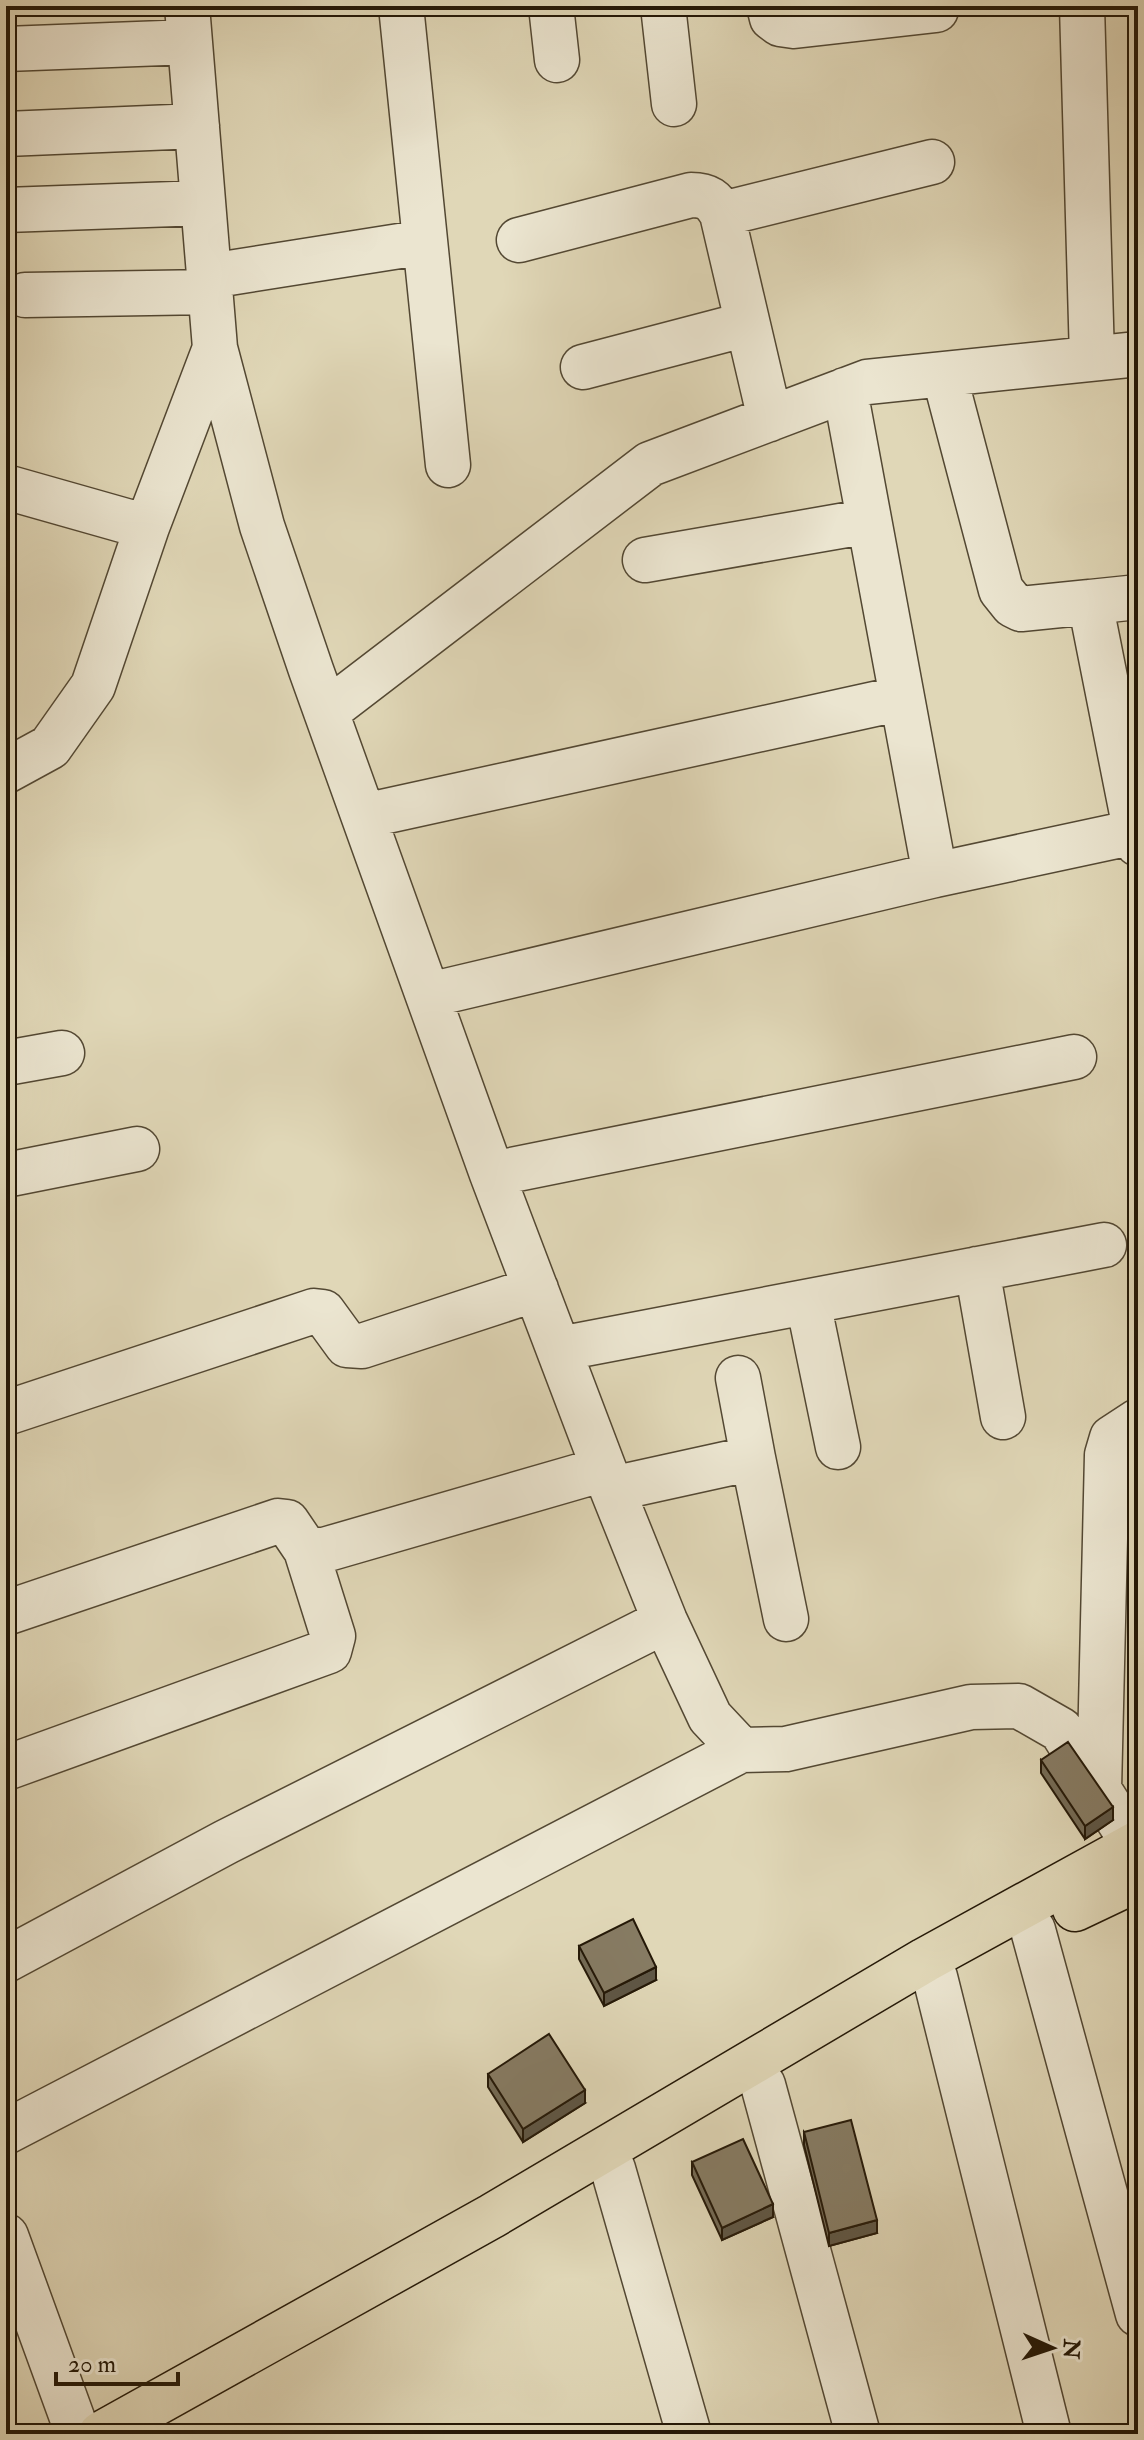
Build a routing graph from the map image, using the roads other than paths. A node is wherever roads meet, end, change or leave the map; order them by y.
1 (401, 6) edge
2 (551, 6) edge
3 (663, 6) edge
4 (769, 6) edge
5 (1082, 6) edge
6 (936, 10) dead end
7 (188, 24) edge
8 (6, 49) edge
9 (557, 60) dead end
10 (674, 104) dead end
11 (197, 126) junction
12 (6, 134) edge
13 (932, 162) dead end
14 (203, 203) junction
15 (6, 210) edge
16 (722, 214) junction
17 (519, 240) dead end
18 (425, 242) junction
19 (210, 284) junction
20 (25, 295) dead end
21 (747, 324) junction
22 (215, 348) junction
23 (1138, 354) edge
24 (1092, 358) junction
25 (583, 367) dead end
26 (944, 374) junction
27 (845, 390) junction
28 (770, 419) junction
29 (448, 465) dead end
30 (6, 487) edge
31 (869, 521) junction
32 (147, 527) junction
33 (645, 560) dead end
34 (1138, 597) edge
35 (1090, 602) junction
36 (902, 698) junction
37 (326, 712) junction
38 (1129, 758) edge
39 (6, 771) edge
40 (364, 816) junction
41 (1136, 838) edge
42 (935, 875) junction
43 (429, 995) junction
44 (62, 1053) dead end
45 (1074, 1057) dead end
46 (6, 1063) edge
47 (137, 1149) dead end
48 (492, 1174) junction
49 (6, 1175) edge
50 (1104, 1245) dead end
51 (977, 1269) junction
52 (536, 1289) junction
53 (808, 1302) junction
54 (559, 1349) junction
55 (738, 1378) dead end
56 (6, 1413) edge
57 (1003, 1417) dead end
58 (1138, 1421) edge
59 (838, 1447) dead end
60 (753, 1458) junction
61 (608, 1479) junction
62 (306, 1550) junction
63 (6, 1613) edge
64 (786, 1619) dead end
65 (665, 1621) junction
66 (741, 1750) junction
67 (6, 1768) edge
68 (1099, 1790) junction
69 (1137, 1854) edge
70 (1033, 1930) junction
71 (6, 1960) edge
72 (935, 1977) junction
73 (763, 2085) junction
74 (6, 2132) edge
75 (613, 2169) junction
76 (6, 2236) edge
77 (1138, 2314) edge
78 (78, 2434) edge
79 (101, 2434) edge
80 (141, 2434) edge
81 (689, 2434) edge
82 (858, 2434) edge
83 (1049, 2434) edge

1 - 18 street
2 - 9 street
3 - 10 street
4 - 6 street
5 - 24 street
7 - 8 street
7 - 11 street
11 - 12 street
11 - 14 street
13 - 16 street
14 - 15 street
14 - 19 street
16 - 17 street
16 - 21 street
18 - 19 street
18 - 29 street
19 - 20 street
19 - 22 street
21 - 25 street
21 - 28 street
22 - 32 street
22 - 37 street
23 - 24 street
24 - 26 street
26 - 27 street
26 - 35 street
27 - 28 street
27 - 31 street
28 - 37 street
30 - 32 street
31 - 33 street
31 - 36 street
32 - 39 street
34 - 35 street
35 - 38 street
36 - 40 street
36 - 42 street
37 - 40 street
38 - 41 street
40 - 43 street
41 - 42 street
42 - 43 street
43 - 48 street
44 - 46 street
45 - 48 street
47 - 49 street
48 - 52 street
50 - 51 street
51 - 53 street
51 - 57 street
52 - 54 street
52 - 56 street
53 - 54 street
53 - 59 street
54 - 61 street
55 - 60 street
58 - 68 street
60 - 61 street
60 - 64 street
61 - 62 street
61 - 65 street
62 - 63 street
62 - 67 street
65 - 66 street
65 - 71 street
66 - 68 street
66 - 74 street
68 - 69 street
69 - 70 main road
69 - 79 main road
70 - 72 main road
70 - 77 street
72 - 73 main road
72 - 83 street
73 - 75 main road
73 - 82 street
75 - 80 main road
75 - 81 street
76 - 78 street

